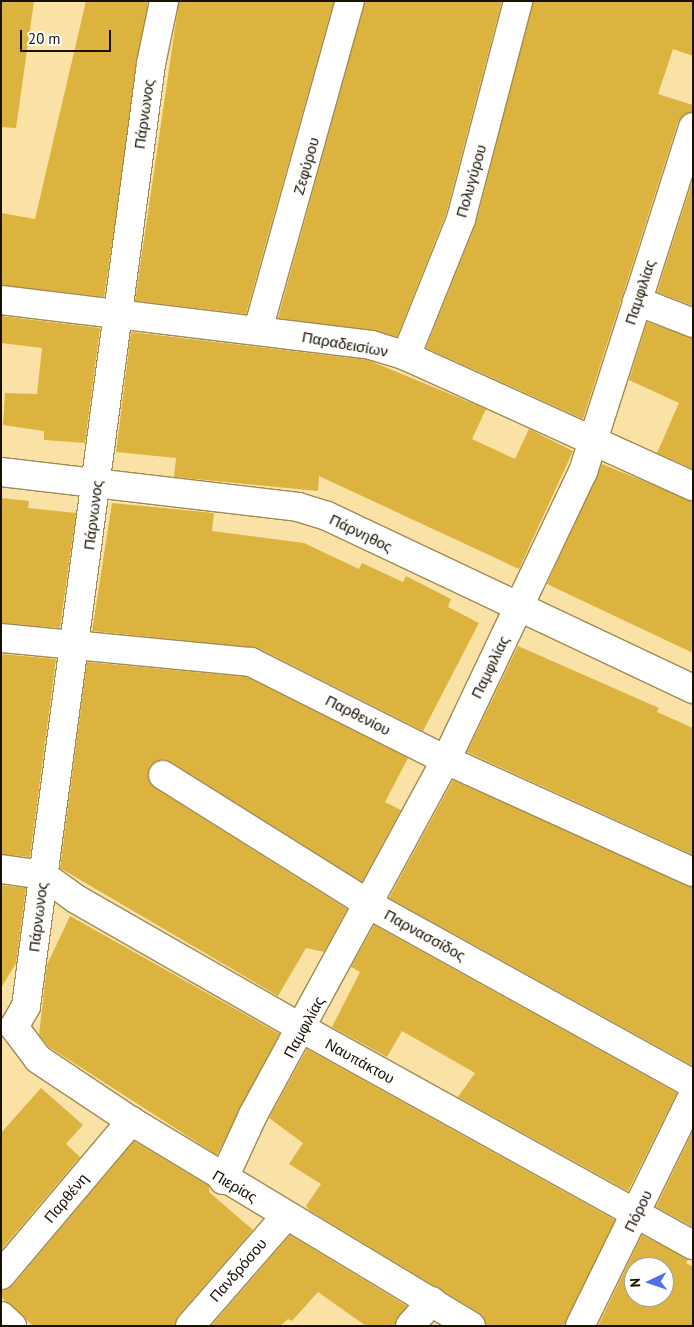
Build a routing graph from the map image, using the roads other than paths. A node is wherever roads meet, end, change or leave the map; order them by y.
1 (164, 1) edge
2 (350, 1) edge
3 (518, 1) edge
4 (693, 127) edge
5 (1, 300) edge
6 (637, 301) junction
7 (116, 318) junction
8 (693, 323) edge
9 (258, 330) junction
10 (406, 356) junction
11 (593, 439) junction
12 (1, 472) edge
13 (97, 484) junction
14 (693, 486) edge
15 (518, 609) junction
16 (1, 638) edge
17 (77, 644) junction
18 (693, 689) edge
19 (446, 760) junction
20 (163, 775) dead end
21 (1, 869) edge
22 (693, 872) edge
23 (43, 875) junction
24 (370, 905) junction
25 (8, 1026) edge
26 (303, 1029) junction
27 (693, 1084) edge
28 (693, 1095) edge
29 (131, 1121) junction
30 (223, 1180) junction
31 (637, 1214) junction
32 (287, 1215) junction
33 (693, 1244) edge
34 (1, 1276) edge
35 (432, 1301) junction
36 (1, 1316) edge
37 (12, 1326) edge
38 (190, 1326) edge
39 (410, 1326) edge
40 (471, 1326) edge
41 (580, 1326) edge

1 - 7 street, Πάρνωνος
2 - 9 street, Ζεφύρου
3 - 10 street, Πολυγύρου
4 - 6 street, Παμφιλίας
5 - 7 street, Παραδεισίων
6 - 8 street
6 - 11 street, Παμφιλίας
7 - 9 street, Παραδεισίων
7 - 13 street, Πάρνωνος
9 - 10 street, Παραδεισίων
10 - 11 street, Παραδεισίων
11 - 14 street, Παραδεισίων
11 - 15 street, Παμφιλίας
12 - 13 street, Πάρνηθος
13 - 15 street, Πάρνηθος
13 - 17 street, Πάρνωνος
15 - 18 street, Πάρνηθος
15 - 19 street, Παμφιλίας
16 - 17 street, Παρθενίου
17 - 19 street, Παρθενίου
17 - 23 street, Πάρνωνος
19 - 22 street, Παρθενίου
19 - 24 street, Παμφιλίας
20 - 24 street, Παρνασσίδος
21 - 23 street, Ναυπάκτου
23 - 25 street, Πάρνωνος
23 - 26 street, Ναυπάκτου
24 - 26 street, Παμφιλίας
24 - 27 street, Παρνασσίδος
25 - 29 street, Πιερίας
26 - 30 street, Παμφιλίας
26 - 31 street, Ναυπάκτου
28 - 31 street, Πόρου
29 - 30 street, Πιερίας
29 - 34 street, Παρθένη
30 - 32 street, Πιερίας
31 - 33 street, Ναυπάκτου
31 - 41 street, Πόρου
32 - 35 street, Πιερίας
32 - 38 street, Πανδρόσου
35 - 39 street
35 - 40 street, Πιερίας
36 - 37 street

